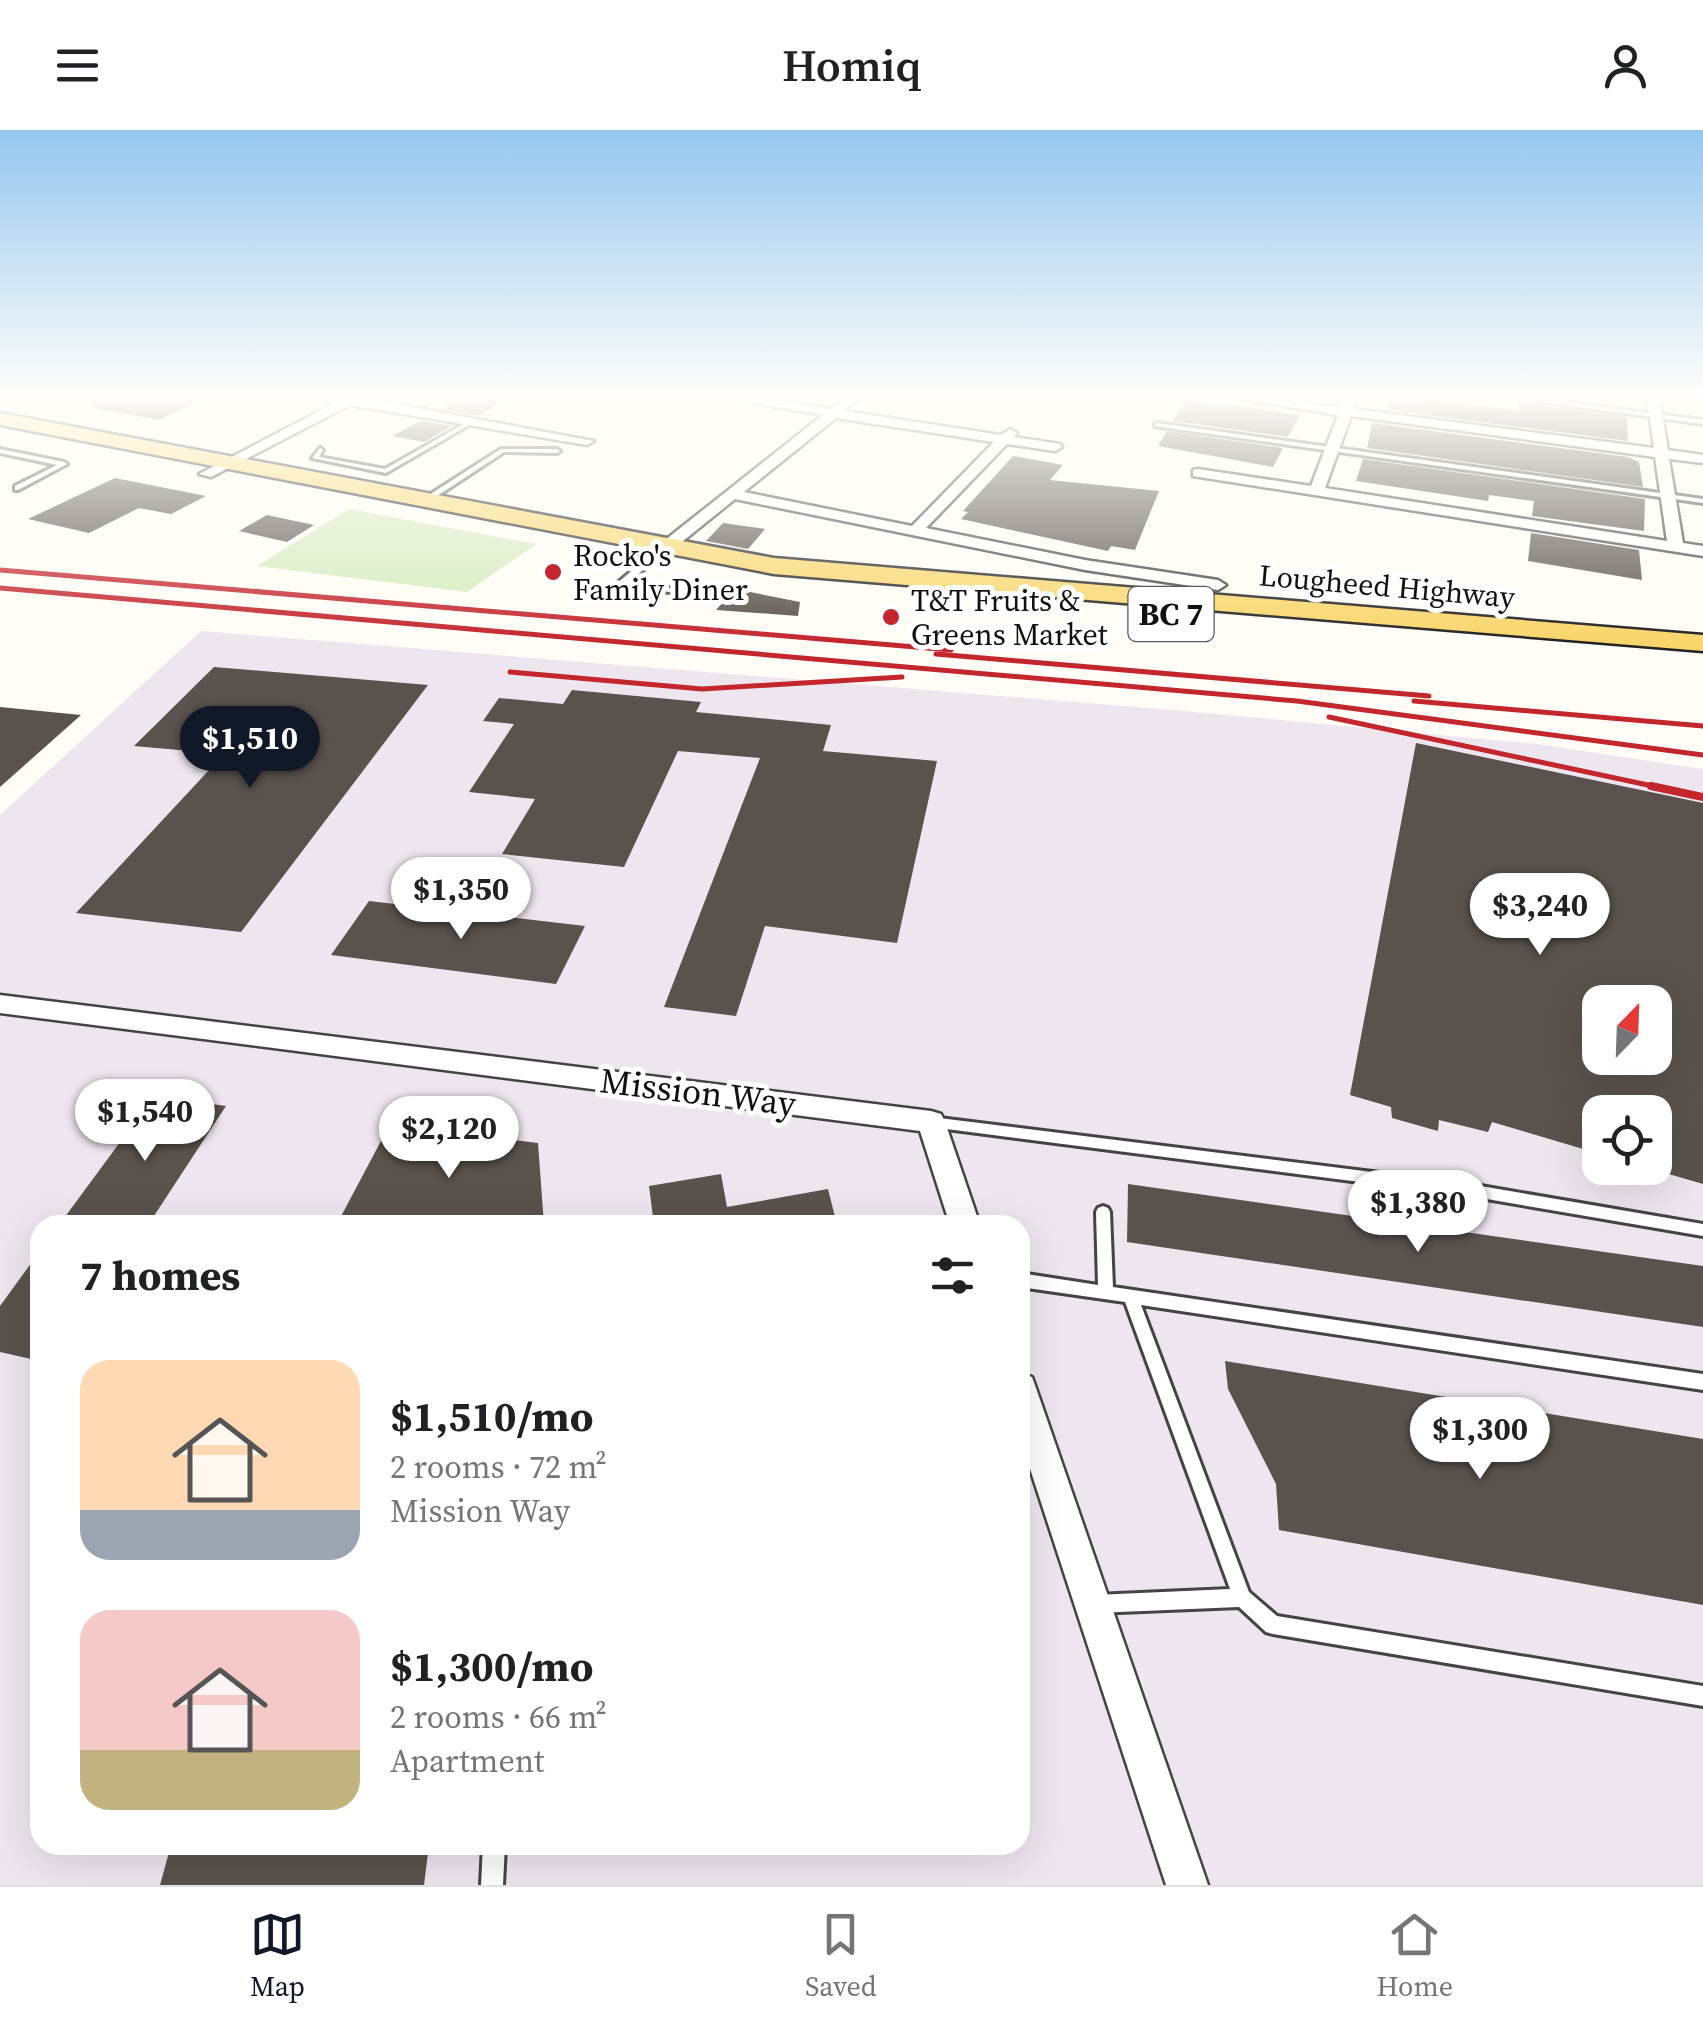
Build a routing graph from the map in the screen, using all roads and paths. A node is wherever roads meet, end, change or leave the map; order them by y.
1 (35, 479) edge
2 (234, 479) edge
3 (307, 479) edge
4 (458, 479) edge
5 (750, 479) edge
6 (964, 479) edge
7 (1235, 479) edge
8 (1321, 479) edge
9 (1550, 479) edge
10 (1667, 479) edge
11 (18, 488) dead end
12 (1316, 492) junction
13 (732, 494) junction
14 (1670, 496) junction
15 (1703, 501) edge
16 (422, 502) junction
17 (916, 530) junction
18 (1676, 546) junction
19 (1703, 551) edge
20 (659, 553) junction
21 (626, 581) junction
22 (1218, 585) dead end
23 (611, 593) dead end
24 (706, 597) dead end
25 (1700, 652) edge
26 (0, 1004) edge
27 (931, 1122) junction
28 (1103, 1212) dead end
29 (963, 1215) edge
30 (1703, 1230) edge
31 (1030, 1282) edge
32 (1106, 1293) junction
33 (1130, 1296) junction
34 (1703, 1382) edge
35 (1030, 1418) edge
36 (1242, 1598) junction
37 (1092, 1604) junction
38 (1703, 1696) edge
39 (494, 1855) edge
40 (492, 1885) edge
41 (1187, 1885) edge

1 - 11 lane
2 - 20 main road, Lougheed Highway / BC 7
3 - 16 main road, Lougheed Highway / BC 7
4 - 16 lane
5 - 13 street
6 - 17 street
7 - 12 street
8 - 12 street
9 - 14 lane
10 - 14 street
12 - 18 street
13 - 17 street
13 - 20 street
14 - 15 lane
14 - 18 street
16 - 20 main road, Lougheed Highway / BC 7
17 - 22 street
18 - 19 street
20 - 21 lane
20 - 25 main road, Lougheed Highway / BC 7
21 - 23 lane
21 - 24 lane
26 - 27 street, Mission Way
27 - 29 street
27 - 30 lane
28 - 32 lane
31 - 32 lane
32 - 33 lane
33 - 34 lane
33 - 36 lane
35 - 37 street
36 - 37 lane
36 - 38 lane
37 - 41 street
39 - 40 lane

